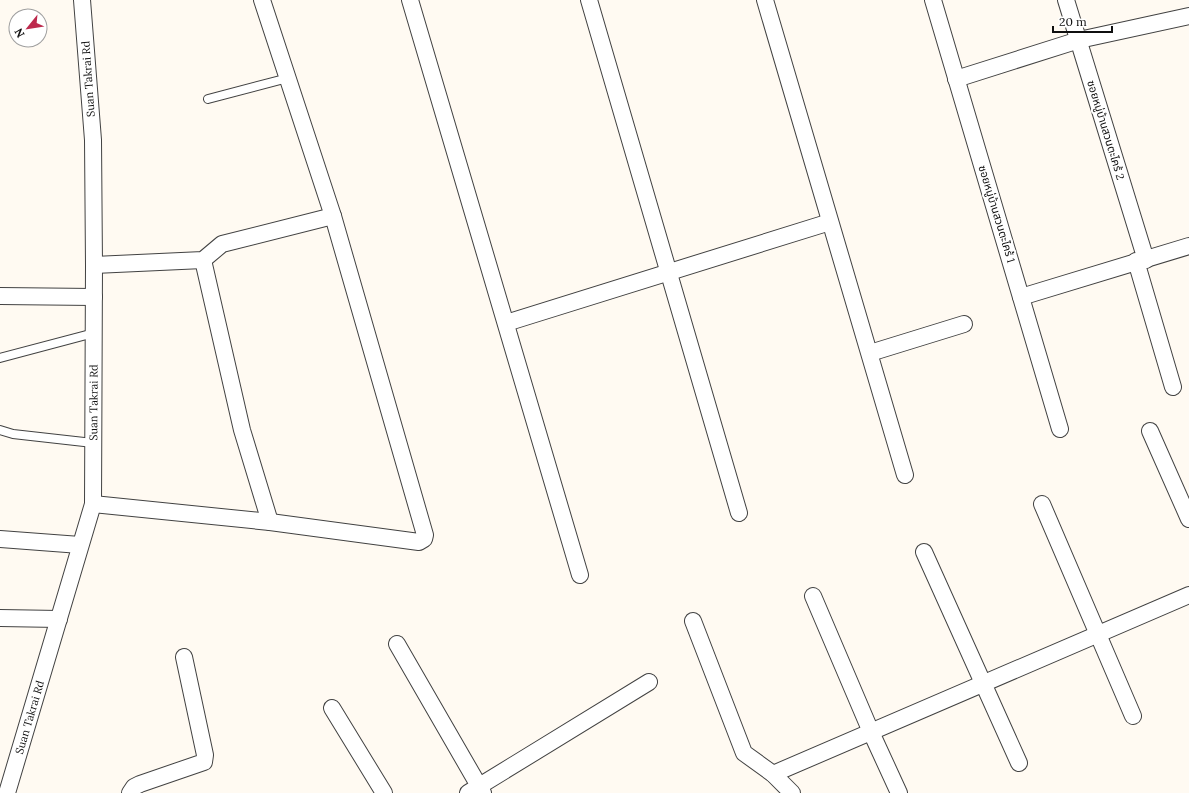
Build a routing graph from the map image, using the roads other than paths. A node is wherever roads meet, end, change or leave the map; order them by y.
1 (82, 0) edge
2 (262, 0) edge
3 (410, 0) edge
4 (589, 0) edge
5 (765, 0) edge
6 (933, 0) edge
7 (1066, 0) edge
8 (1189, 16) edge
9 (1079, 40) junction
10 (288, 78) junction
11 (956, 79) junction
12 (208, 99) dead end
13 (333, 216) junction
14 (830, 222) junction
15 (1189, 246) edge
16 (203, 260) junction
17 (1141, 261) junction
18 (94, 265) junction
19 (669, 273) junction
20 (0, 296) edge
21 (94, 297) junction
22 (1021, 297) junction
23 (506, 323) junction
24 (964, 324) dead end
25 (94, 333) junction
26 (870, 353) junction
27 (0, 358) edge
28 (1173, 387) dead end
29 (1060, 429) dead end
30 (0, 430) edge
31 (1150, 430) dead end
32 (93, 443) junction
33 (905, 474) dead end
34 (92, 504) junction
35 (1042, 504) dead end
36 (739, 513) dead end
37 (1189, 519) edge
38 (270, 522) junction
39 (0, 539) edge
40 (80, 545) junction
41 (924, 552) dead end
42 (580, 575) dead end
43 (1189, 595) edge
44 (813, 596) dead end
45 (0, 618) edge
46 (59, 619) junction
47 (692, 621) dead end
48 (1098, 634) junction
49 (397, 644) dead end
50 (184, 657) dead end
51 (649, 682) dead end
52 (983, 684) junction
53 (332, 708) dead end
54 (1133, 716) dead end
55 (871, 732) junction
56 (1018, 763) dead end
57 (773, 774) junction
58 (477, 791) edge
59 (7, 793) edge
60 (130, 793) edge
61 (384, 793) edge
62 (792, 793) edge
63 (899, 793) edge

1 - 18 street, Suan Takrai Rd
2 - 10 street
3 - 23 street
4 - 19 street
5 - 14 street
6 - 11 street, ซอยหมู่บ้านสวนตะไคร้ 1
7 - 9 street, ซอยหมู่บ้านสวนตะไคร้ 2
8 - 9 street
9 - 11 street
9 - 17 street, ซอยหมู่บ้านสวนตะไคร้ 2
10 - 12 lane
10 - 13 street
11 - 22 street, ซอยหมู่บ้านสวนตะไคร้ 1
13 - 16 street
13 - 38 street
14 - 19 street
14 - 26 street
15 - 17 street
16 - 18 street
16 - 38 street
17 - 22 street
17 - 28 street, ซอยหมู่บ้านสวนตะไคร้ 2
18 - 21 street, Suan Takrai Rd
19 - 23 street
19 - 36 street
20 - 21 street
21 - 25 street, Suan Takrai Rd
22 - 29 street, ซอยหมู่บ้านสวนตะไคร้ 1
23 - 42 street
24 - 26 street
25 - 27 lane
25 - 32 street, Suan Takrai Rd
26 - 33 street
30 - 32 lane
31 - 37 street
32 - 34 street, Suan Takrai Rd
34 - 38 street
34 - 40 street, Suan Takrai Rd
35 - 48 street
39 - 40 street
40 - 46 street, Suan Takrai Rd
41 - 52 street
43 - 48 street
44 - 55 street
45 - 46 street
46 - 59 street, Suan Takrai Rd
47 - 57 street
48 - 52 street
48 - 54 street
49 - 58 street
50 - 60 street
51 - 58 street
52 - 55 street
52 - 56 street
53 - 61 street
55 - 57 street
55 - 63 street
57 - 62 street

